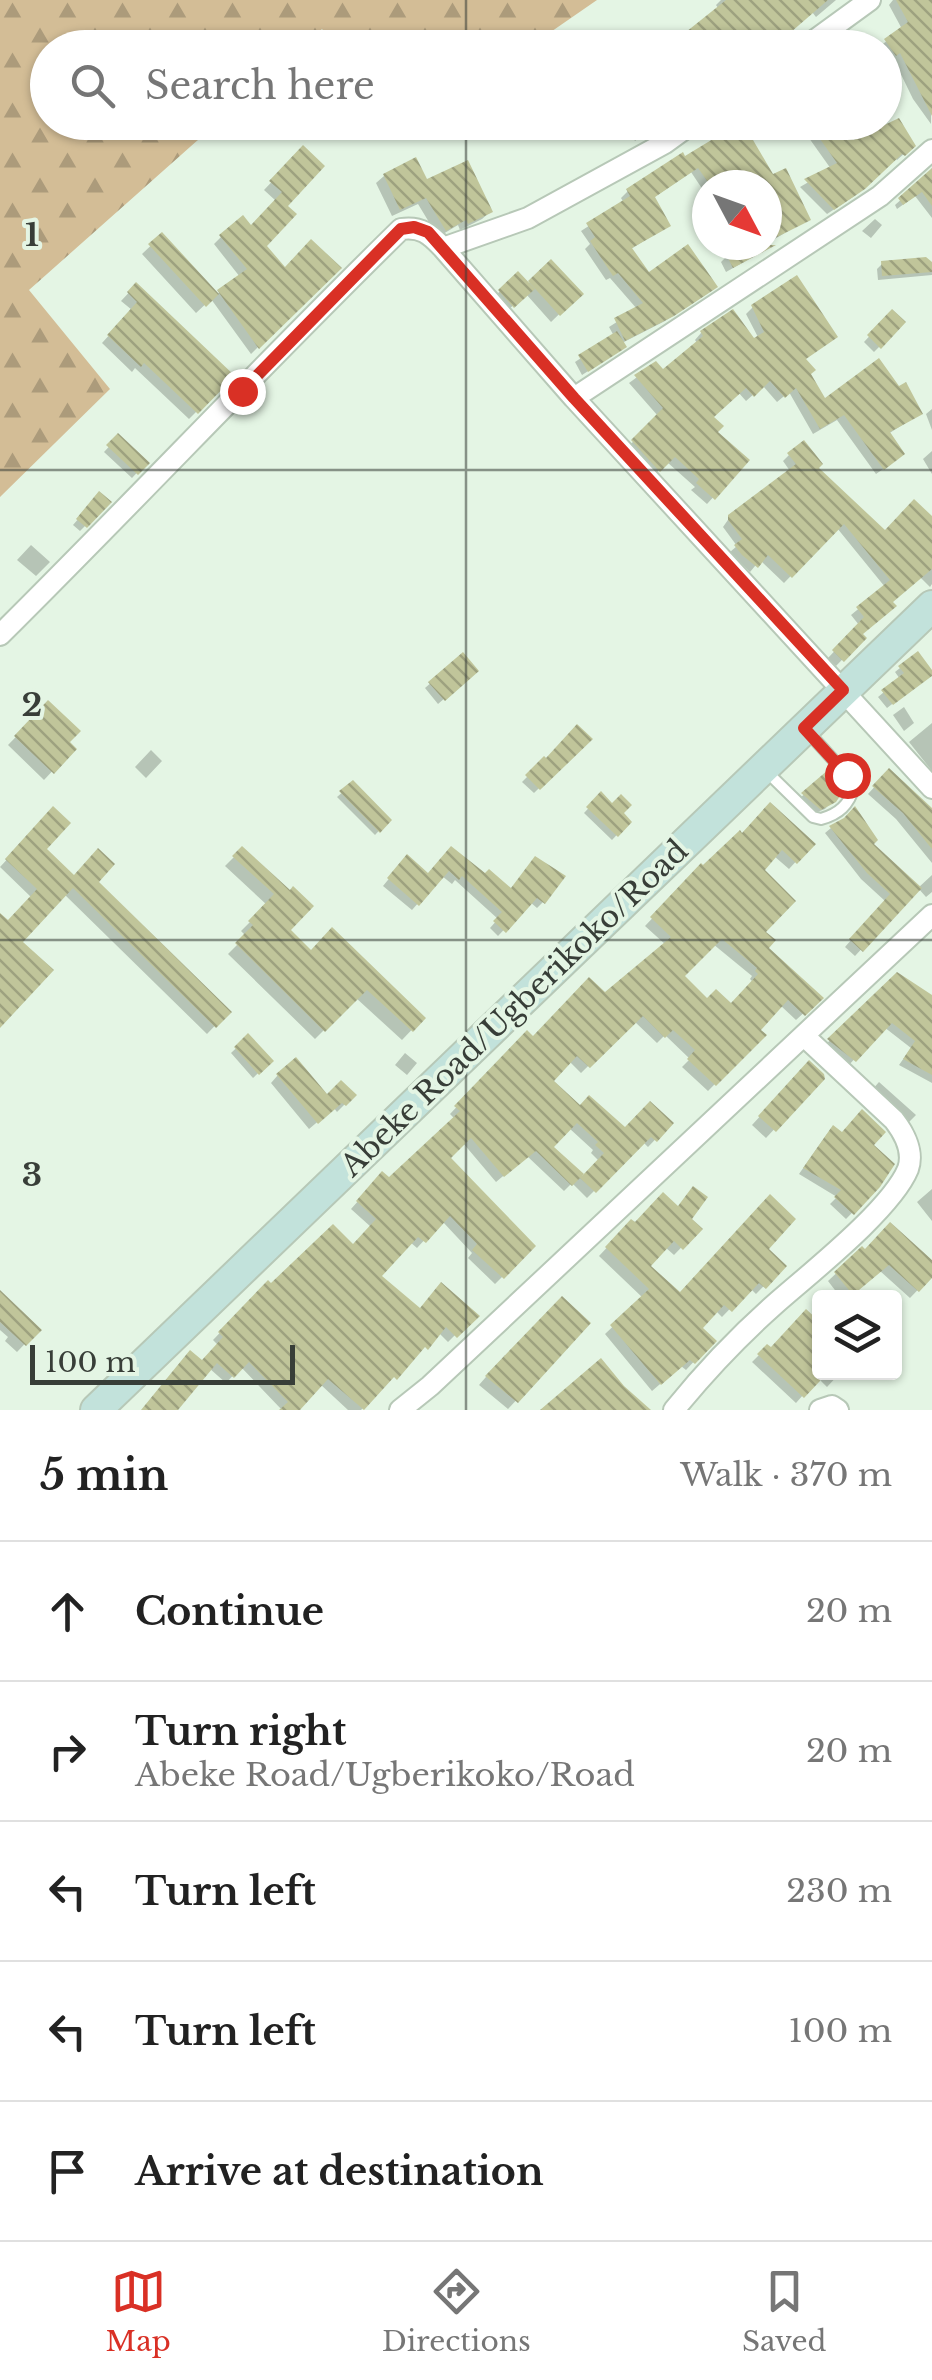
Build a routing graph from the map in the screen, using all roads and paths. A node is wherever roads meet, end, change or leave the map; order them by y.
1 (870, 0) edge
2 (829, 30) edge
3 (669, 140) edge
4 (932, 150) edge
5 (444, 248) junction
6 (574, 398) junction
7 (932, 606) edge
8 (0, 635) edge
9 (843, 690) junction
10 (804, 728) junction
11 (763, 768) junction
12 (932, 788) edge
13 (932, 915) edge
14 (804, 1036) junction
15 (96, 1410) edge
16 (400, 1410) edge
17 (674, 1410) edge
18 (820, 1410) edge
19 (838, 1410) edge

1 - 2 street
3 - 5 street
4 - 6 street
5 - 6 street
5 - 8 street
6 - 9 street
7 - 9 street, Abeke Road/Ugberikoko/Road
9 - 10 street, Abeke Road/Ugberikoko/Road
9 - 12 street
10 - 11 street, Abeke Road/Ugberikoko/Road
10 - 11 lane
11 - 15 street, Abeke Road/Ugberikoko/Road
13 - 14 street
14 - 16 street
14 - 17 street
18 - 19 street

